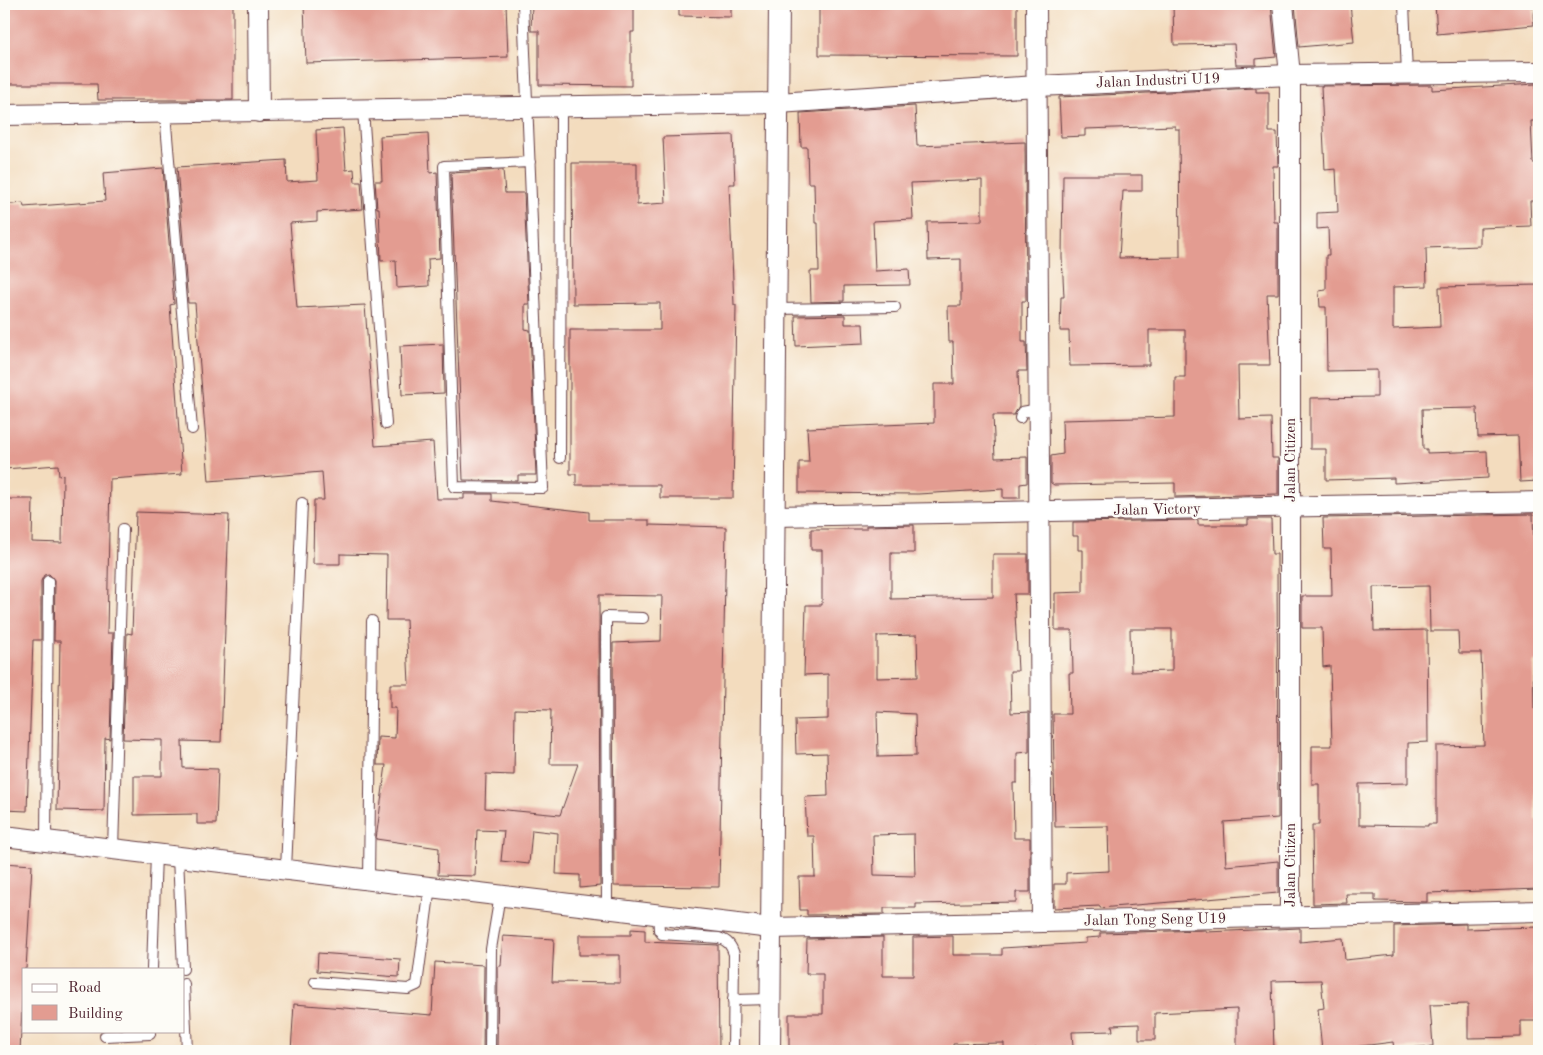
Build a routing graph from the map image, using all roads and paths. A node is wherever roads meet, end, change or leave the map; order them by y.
1 (258, 4) edge
2 (523, 4) edge
3 (779, 4) edge
4 (1036, 4) edge
5 (1283, 4) edge
6 (1404, 4) edge
7 (1539, 72) edge
8 (1407, 74) junction
9 (1290, 75) junction
10 (1037, 86) junction
11 (778, 103) junction
12 (528, 107) junction
13 (561, 107) junction
14 (363, 110) junction
15 (259, 112) junction
16 (165, 113) junction
17 (4, 115) edge
18 (530, 162) junction
19 (894, 307) dead end
20 (776, 309) junction
21 (1039, 409) junction
22 (1020, 418) dead end
23 (386, 424) dead end
24 (192, 428) dead end
25 (560, 458) dead end
26 (1539, 502) edge
27 (302, 503) dead end
28 (1290, 506) junction
29 (1040, 511) junction
30 (775, 516) junction
31 (123, 529) dead end
32 (48, 580) dead end
33 (642, 618) dead end
34 (372, 621) dead end
35 (4, 836) edge
36 (46, 841) junction
37 (114, 849) junction
38 (156, 854) junction
39 (178, 857) junction
40 (286, 870) junction
41 (369, 880) junction
42 (430, 887) junction
43 (500, 895) junction
44 (607, 908) junction
45 (1539, 911) edge
46 (658, 914) junction
47 (1290, 916) junction
48 (1042, 922) junction
49 (771, 928) junction
50 (152, 968) edge
51 (183, 968) edge
52 (315, 982) dead end
53 (770, 999) junction
54 (733, 1000) junction
55 (185, 1006) edge
56 (150, 1032) edge
57 (104, 1036) dead end
58 (490, 1050) edge
59 (187, 1051) edge
60 (733, 1051) edge
61 (770, 1051) edge

1 - 15 street
2 - 12 lane
3 - 11 street
4 - 10 street
5 - 9 street, Jalan Citizen
6 - 8 lane
7 - 8 street, Jalan Industri U19
8 - 9 street, Jalan Industri U19
9 - 10 street, Jalan Industri U19
9 - 28 street, Jalan Citizen
10 - 11 street, Jalan Industri U19
10 - 21 street
11 - 13 street, Jalan Industri U19
11 - 20 street
12 - 13 street, Jalan Industri U19
12 - 14 street, Jalan Industri U19
12 - 18 lane
13 - 25 lane
14 - 15 street, Jalan Industri U19
14 - 23 lane
15 - 16 street, Jalan Industri U19
16 - 17 street, Jalan Industri U19
16 - 24 lane
18 - 18 lane
19 - 20 lane
20 - 30 street
21 - 22 lane
21 - 29 street
26 - 28 street, Jalan Victory
27 - 40 lane
28 - 29 street, Jalan Victory
28 - 47 street, Jalan Citizen
29 - 30 street, Jalan Victory
29 - 48 street
30 - 49 street
31 - 37 lane
32 - 36 lane
33 - 44 lane
34 - 41 lane
35 - 36 street, Jalan Tong Seng U19
36 - 37 street, Jalan Tong Seng U19
37 - 38 street, Jalan Tong Seng U19
38 - 39 street, Jalan Tong Seng U19
38 - 50 lane
39 - 40 street, Jalan Tong Seng U19
39 - 51 lane
40 - 41 street, Jalan Tong Seng U19
41 - 42 street, Jalan Tong Seng U19
42 - 43 street, Jalan Tong Seng U19
42 - 52 lane
43 - 44 street, Jalan Tong Seng U19
43 - 58 lane
44 - 46 street, Jalan Tong Seng U19
45 - 47 street, Jalan Tong Seng U19
46 - 49 street, Jalan Tong Seng U19
46 - 54 lane
47 - 48 street, Jalan Tong Seng U19
48 - 49 street, Jalan Tong Seng U19
49 - 53 street
53 - 54 lane
53 - 61 street
54 - 60 lane
55 - 59 lane
56 - 57 lane

